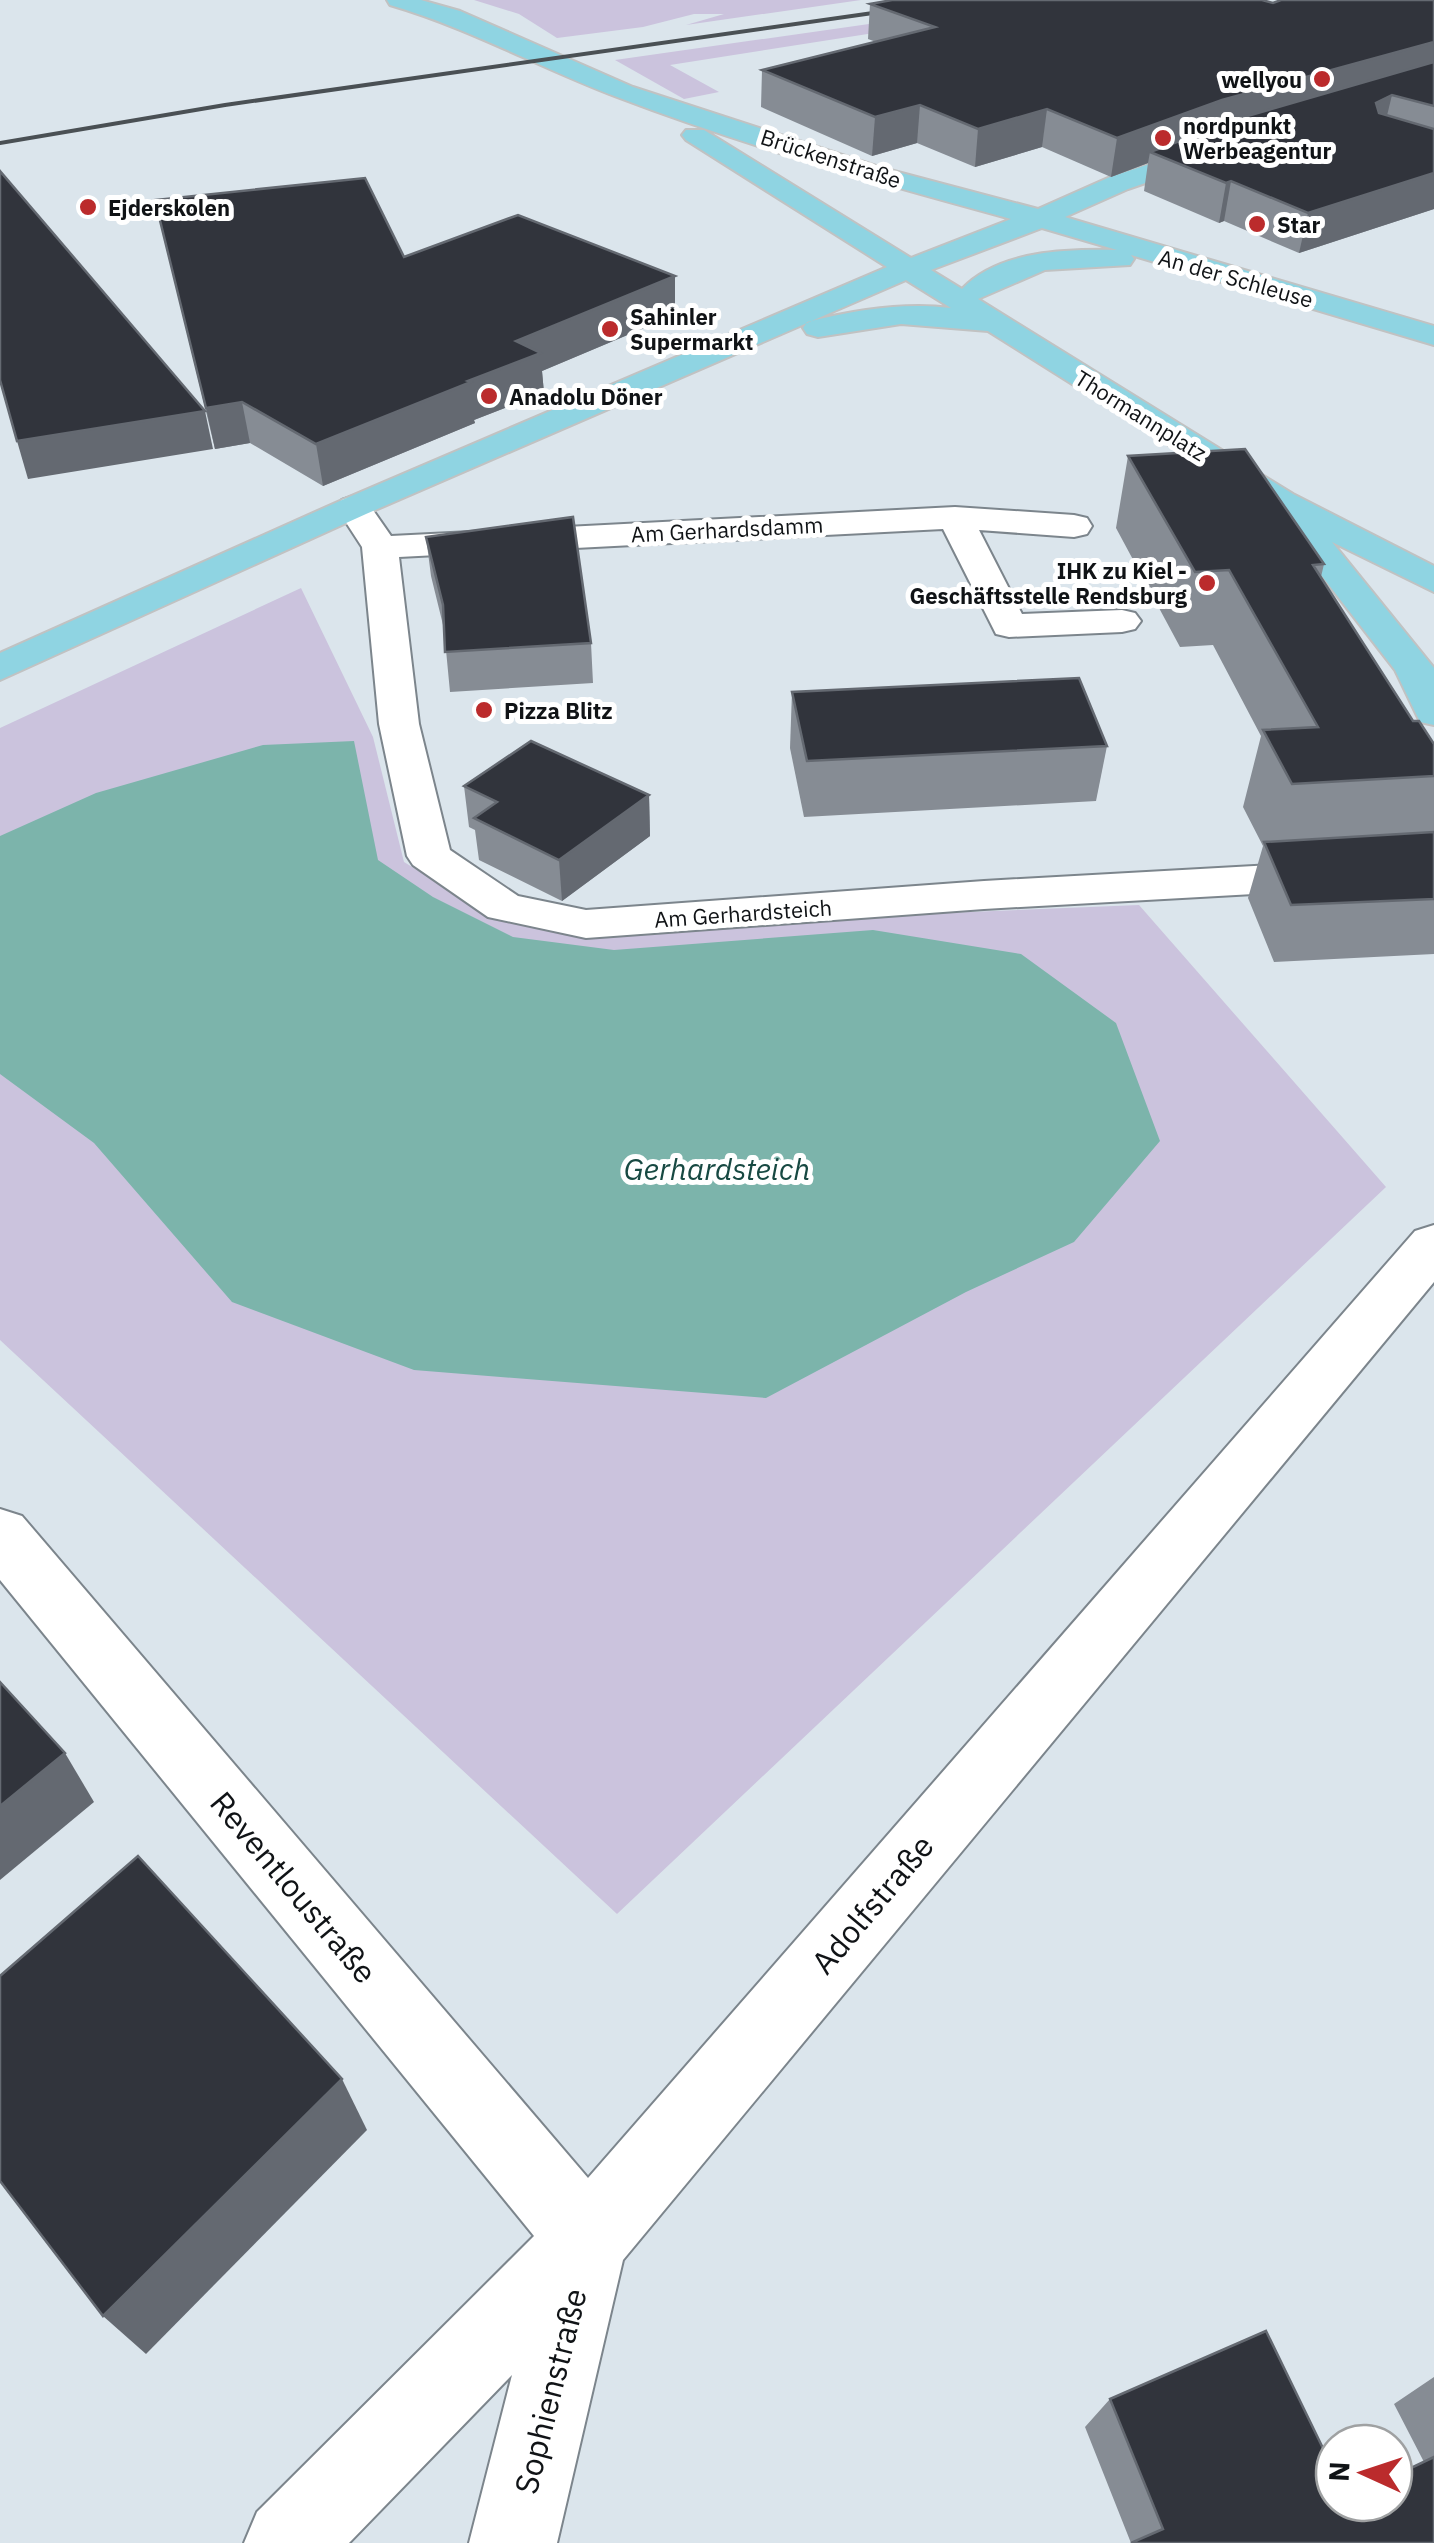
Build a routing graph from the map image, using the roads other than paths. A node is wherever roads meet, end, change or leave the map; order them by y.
1 (398, 0) edge
2 (624, 92) junction
3 (1234, 144) edge
4 (1199, 157) junction
5 (870, 172) junction
6 (1119, 183) junction
7 (1040, 218) junction
8 (986, 251) junction
9 (1137, 260) junction
10 (915, 264) junction
11 (1208, 270) junction
12 (976, 291) junction
13 (1000, 329) junction
14 (1434, 336) edge
15 (713, 354) junction
16 (1281, 501) junction
17 (354, 507) junction
18 (955, 518) junction
19 (1074, 526) dead end
20 (380, 546) junction
21 (1434, 581) edge
22 (1122, 622) dead end
23 (0, 668) edge
24 (1434, 713) edge
25 (1434, 870) edge
26 (1434, 1245) edge
27 (0, 1535) edge
28 (588, 2239) junction
29 (288, 2543) edge
30 (512, 2543) edge

1 - 2 main road, Brückenstraße
2 - 5 main road, Brückenstraße
2 - 10 main road, Brückenstraße
3 - 4 main road
4 - 6 main road
4 - 11 main road
5 - 6 main road
5 - 7 main road, Brückenstraße
6 - 7 main road
7 - 8 main road
7 - 10 main road
7 - 11 main road, An der Schleuse
8 - 9 main road
8 - 10 main road
8 - 12 main road
9 - 11 main road
9 - 12 main road
10 - 13 main road, Thormannplatz
10 - 15 main road
11 - 14 main road, An der Schleuse
12 - 13 main road
13 - 15 main road
13 - 16 main road, Thormannplatz
15 - 17 main road
16 - 21 main road, Thormannplatz
16 - 24 main road
17 - 20 street, Am Gerhardsteich
17 - 23 main road
18 - 19 street, Am Gerhardsdamm
18 - 20 street, Am Gerhardsdamm
18 - 22 street
20 - 25 street, Am Gerhardsteich
26 - 28 street, Adolfstraße
27 - 28 street, Reventloustraße
28 - 29 street, Adolfstraße
28 - 30 street, Sophienstraße

